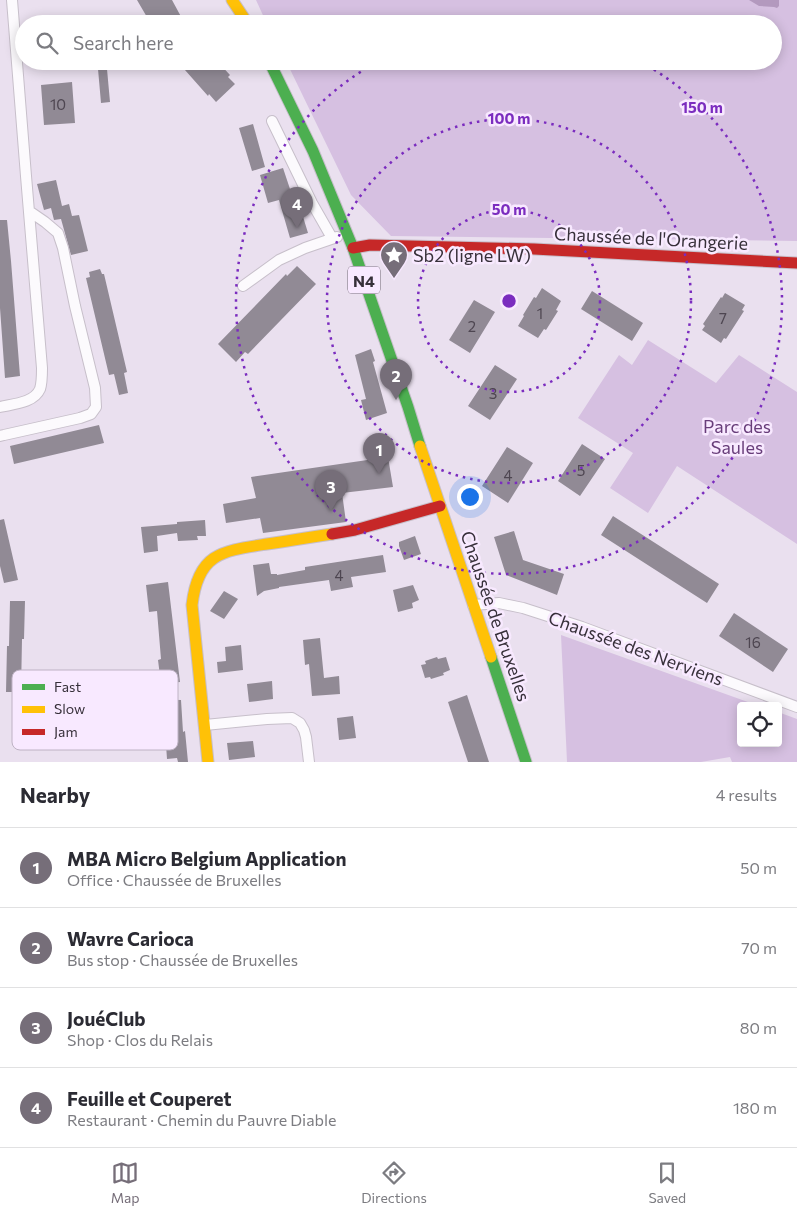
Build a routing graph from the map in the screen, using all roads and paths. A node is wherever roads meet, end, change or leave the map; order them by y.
1 (12, 0) edge
2 (232, 0) edge
3 (242, 15) edge
4 (15, 37) edge
5 (18, 70) edge
6 (274, 70) edge
7 (272, 121) dead end
8 (29, 211) junction
9 (347, 234) junction
10 (332, 238) junction
11 (353, 248) junction
12 (797, 263) edge
13 (243, 286) dead end
14 (0, 407) edge
15 (0, 436) edge
16 (440, 506) junction
17 (473, 605) junction
18 (797, 707) edge
19 (204, 725) junction
20 (208, 762) edge
21 (309, 762) edge
22 (526, 762) edge

1 - 4 street
2 - 3 street
5 - 8 street
6 - 9 street, Chaussée de Bruxelles / N4
7 - 10 street
8 - 14 street
8 - 15 street
9 - 10 street
9 - 11 street, Chaussée de Bruxelles / N4
10 - 13 street
11 - 12 street, Chaussée de l'Orangerie
11 - 16 street, Chaussée de Bruxelles / N4
16 - 17 street, Chaussée de Bruxelles / N4
16 - 19 street
17 - 18 street, Chaussée des Nerviens
17 - 22 street, Chaussée de Bruxelles / N4
19 - 20 street
19 - 21 street

